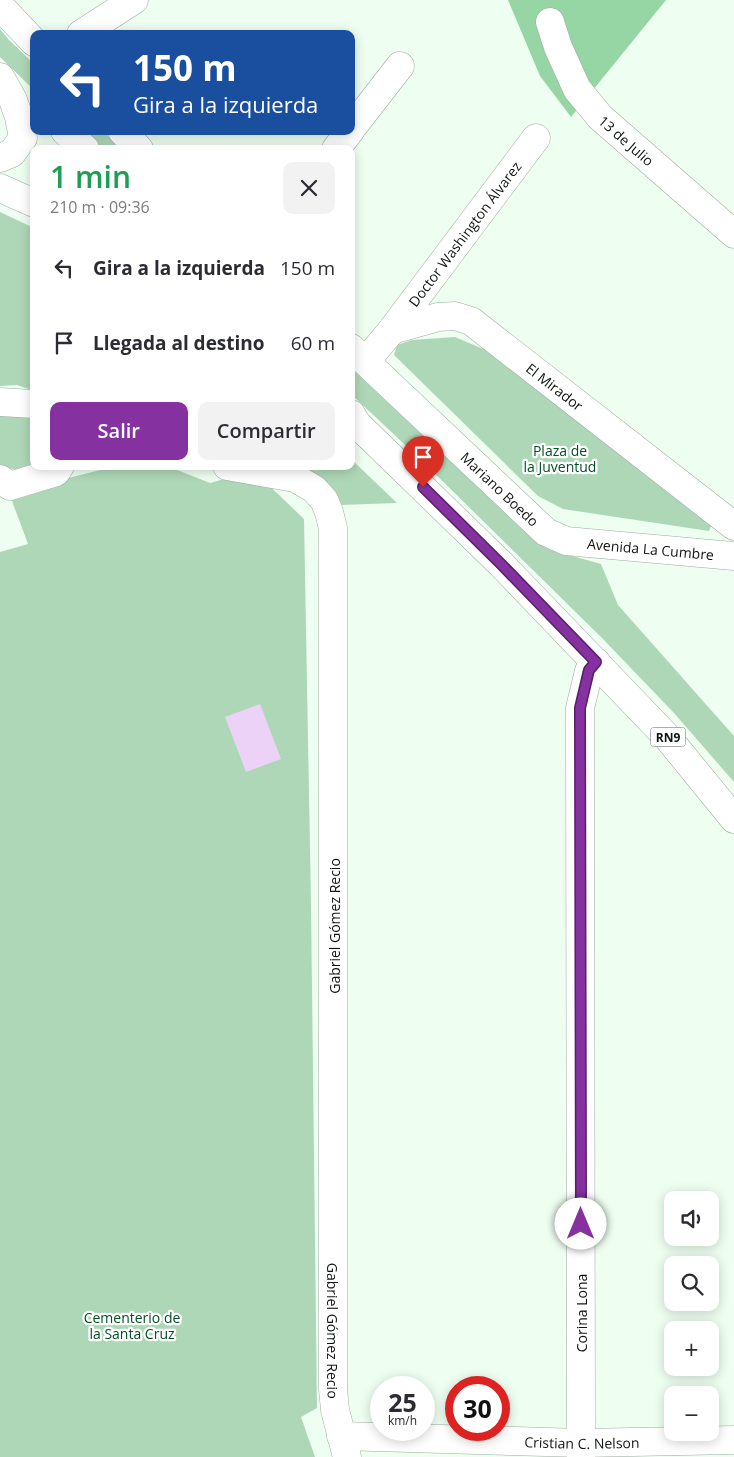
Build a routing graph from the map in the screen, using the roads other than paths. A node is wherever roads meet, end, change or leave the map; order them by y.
1 (134, 0) edge
2 (0, 6) edge
3 (550, 22) dead end
4 (87, 30) edge
5 (30, 38) edge
6 (400, 66) dead end
7 (0, 72) edge
8 (0, 77) edge
9 (30, 99) edge
10 (355, 125) edge
11 (69, 135) edge
12 (126, 135) edge
13 (347, 135) edge
14 (536, 138) dead end
15 (81, 145) edge
16 (135, 145) edge
17 (339, 145) edge
18 (0, 158) edge
19 (0, 188) edge
20 (30, 201) edge
21 (734, 234) edge
22 (392, 330) junction
23 (359, 355) edge
24 (0, 402) edge
25 (30, 404) edge
26 (355, 421) edge
27 (58, 470) edge
28 (250, 470) edge
29 (0, 479) edge
30 (734, 526) edge
31 (566, 541) joint
32 (734, 556) edge
33 (596, 662) junction
34 (734, 819) edge
35 (734, 1440) edge
36 (344, 1446) edge
37 (581, 1450) edge

1 - 4 main road
2 - 5 main road
3 - 21 main road, 13 de Julio
6 - 10 main road
7 - 9 main road
8 - 18 main road
11 - 15 main road
12 - 16 main road
13 - 17 main road
14 - 22 main road, Doctor Washington Álvarez
19 - 20 main road
22 - 23 main road
22 - 30 main road, El Mirador
23 - 31 main road, Mariano Boedo
24 - 25 main road
26 - 33 main road, RN9
27 - 29 main road
28 - 36 main road, Gabriel Gómez Recio
31 - 32 main road, Avenida La Cumbre
33 - 34 main road, RN9
33 - 37 main road, Corina Lona
35 - 37 main road, Cristian C. Nelson
36 - 37 main road, Cristian C. Nelson

